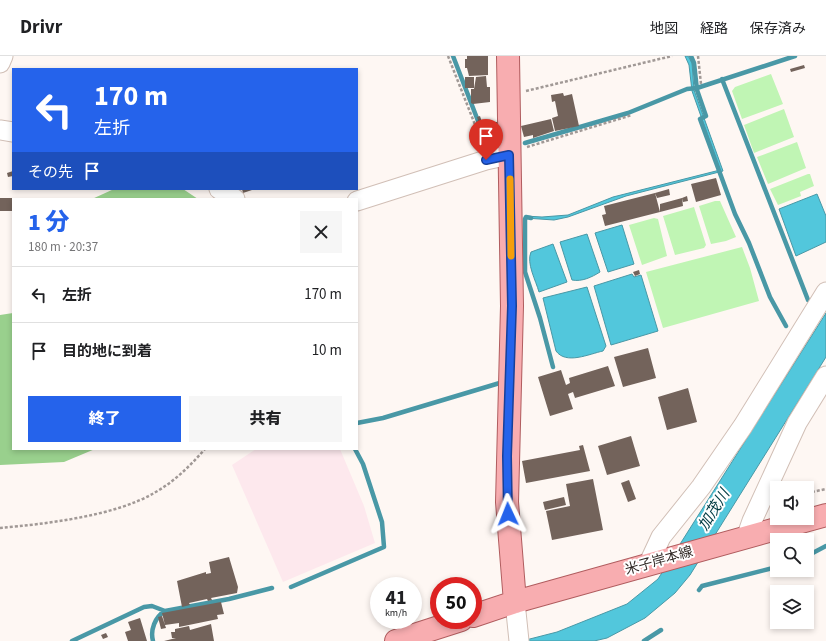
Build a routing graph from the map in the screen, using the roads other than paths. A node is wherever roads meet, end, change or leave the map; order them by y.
1 (3, 56) edge
2 (508, 56) edge
3 (0, 63) edge
4 (0, 130) edge
5 (12, 132) edge
6 (509, 152) junction
7 (221, 190) edge
8 (233, 198) edge
9 (358, 202) edge
10 (826, 292) edge
11 (826, 376) edge
12 (826, 515) edge
13 (746, 538) junction
14 (655, 562) junction
15 (515, 602) junction
16 (482, 613) edge
17 (433, 629) edge
18 (518, 636) edge
19 (396, 641) edge

1 - 3 street
2 - 6 main road
4 - 5 street
6 - 9 street
6 - 15 main road
7 - 8 street
10 - 14 street
11 - 13 street
12 - 13 main road, 米子岸本線
13 - 14 main road, 米子岸本線
14 - 15 main road, 米子岸本線
15 - 16 main road, 米子岸本線
15 - 18 street
17 - 19 main road

